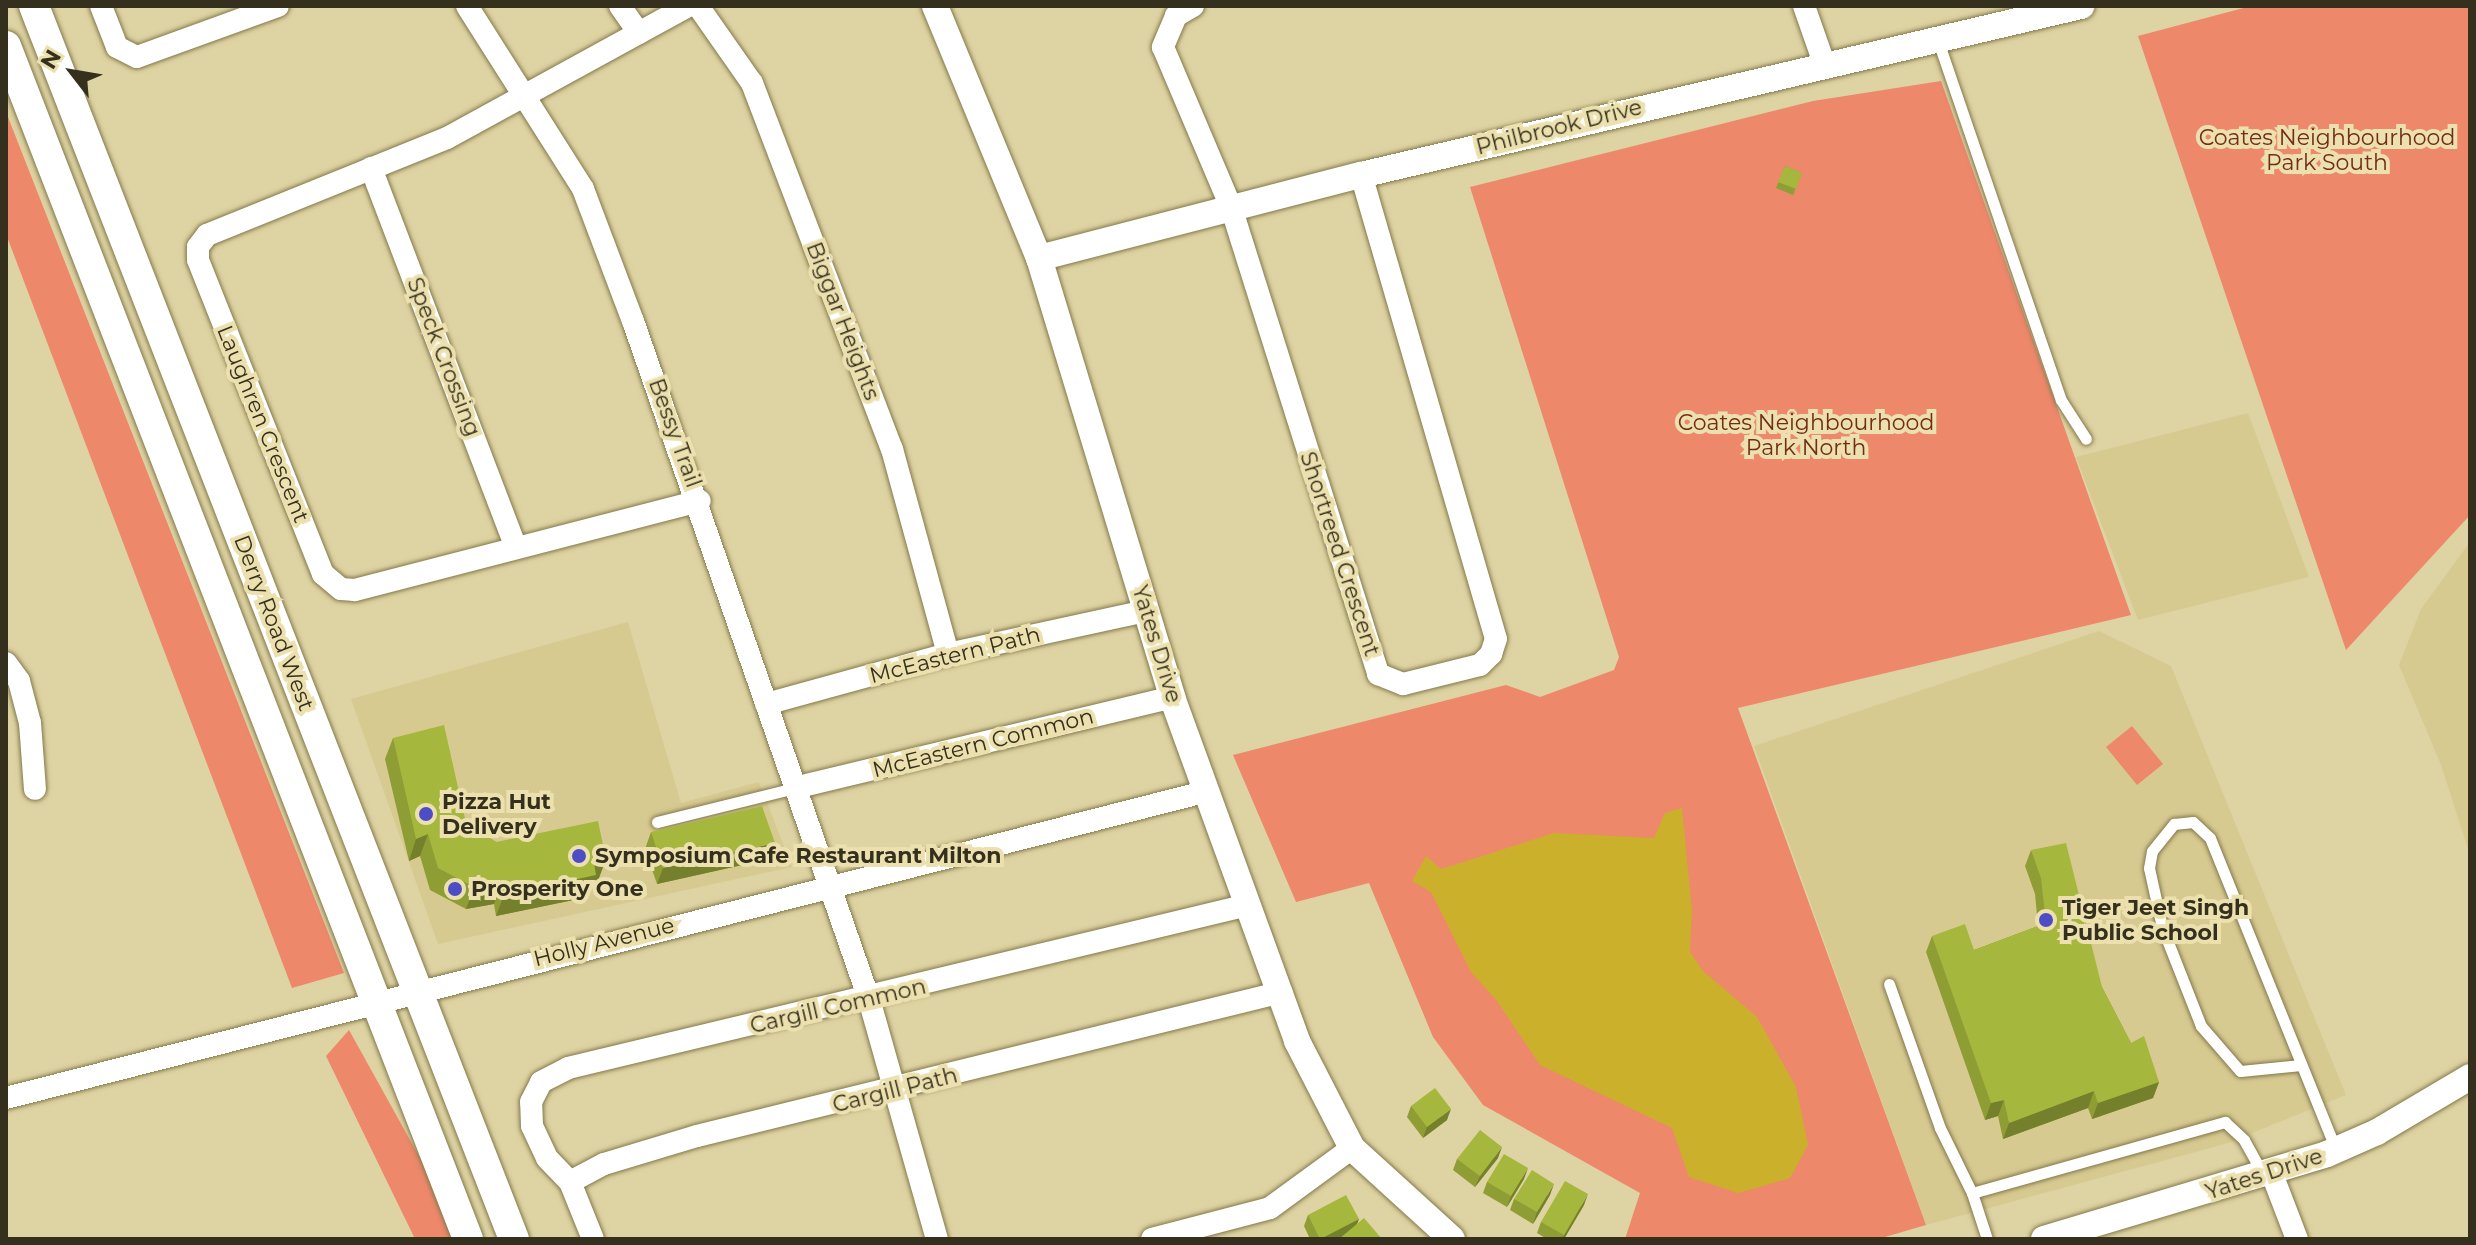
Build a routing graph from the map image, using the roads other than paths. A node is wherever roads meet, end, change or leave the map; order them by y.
1 (34, 6) edge
2 (101, 6) edge
3 (278, 6) edge
4 (467, 6) edge
5 (620, 6) edge
6 (688, 6) edge
7 (698, 6) edge
8 (935, 6) edge
9 (1193, 6) edge
10 (1804, 6) edge
11 (2081, 6) edge
12 (639, 33) junction
13 (1938, 41) junction
14 (6, 46) edge
15 (1824, 63) junction
16 (529, 98) junction
17 (371, 168) junction
18 (1361, 175) junction
19 (1231, 207) junction
20 (1039, 258) junction
21 (2086, 439) dead end
22 (700, 501) junction
23 (516, 547) junction
24 (1146, 611) junction
25 (948, 654) junction
26 (6, 663) edge
27 (1172, 697) junction
28 (766, 704) junction
29 (794, 788) junction
30 (35, 789) dead end
31 (1204, 792) junction
32 (657, 822) dead end
33 (827, 886) junction
34 (1248, 905) junction
35 (1889, 984) dead end
36 (418, 989) junction
37 (1282, 992) junction
38 (869, 999) junction
39 (376, 1000) junction
40 (2301, 1065) junction
41 (2470, 1077) edge
42 (898, 1091) junction
43 (6, 1098) edge
44 (1352, 1148) junction
45 (2337, 1150) junction
46 (2268, 1175) junction
47 (570, 1182) junction
48 (1972, 1193) junction
49 (468, 1239) edge
50 (514, 1239) edge
51 (593, 1239) edge
52 (937, 1239) edge
53 (1152, 1239) edge
54 (1452, 1239) edge
55 (1987, 1239) edge
56 (2044, 1239) edge
57 (2297, 1239) edge

1 - 36 main road, Derry Road West
2 - 3 street
4 - 16 street, Bessy Trail
5 - 12 street
6 - 12 street, Laughren Crescent
7 - 25 street, Biggar Heights
8 - 20 street, Yates Drive
9 - 19 street
10 - 15 street
11 - 13 street, Philbrook Drive
12 - 16 street, Laughren Crescent
13 - 15 street, Philbrook Drive
13 - 21 lane
14 - 39 main road, Derry Road West
15 - 18 street, Philbrook Drive
16 - 17 street, Laughren Crescent
16 - 22 street, Bessy Trail
17 - 23 street, Speck Crossing
17 - 23 street, Laughren Crescent
18 - 19 street, Philbrook Drive
18 - 19 street, Shortreed Crescent
19 - 20 street, Philbrook Drive
20 - 24 street, Yates Drive
22 - 23 street, Laughren Crescent
22 - 28 street, Bessy Trail
24 - 25 street, McEastern Path
24 - 27 street, Yates Drive
25 - 28 street, McEastern Path
26 - 30 street
27 - 29 street, McEastern Common
27 - 31 street, Yates Drive
28 - 29 street, Bessy Trail
29 - 32 lane
29 - 33 street, Bessy Trail
31 - 33 street, Holly Avenue
31 - 34 street, Yates Drive
33 - 36 street, Holly Avenue
33 - 38 street, Bessy Trail
34 - 37 street, Yates Drive
34 - 38 street, Cargill Common
35 - 48 lane
36 - 39 street, Holly Avenue
36 - 50 main road, Derry Road West
37 - 42 street, Cargill Path
37 - 44 street, Yates Drive
38 - 42 street, Bessy Trail
38 - 47 street, Cargill Common
39 - 43 street, Holly Avenue
39 - 49 main road, Derry Road West
40 - 40 lane
40 - 45 lane
41 - 45 street, Yates Drive
42 - 47 street, Cargill Path
42 - 52 street, Bessy Trail
44 - 53 street
44 - 54 street, Yates Drive
45 - 46 street, Yates Drive
46 - 48 lane
46 - 56 street, Yates Drive
46 - 57 street
47 - 51 street
48 - 55 lane

